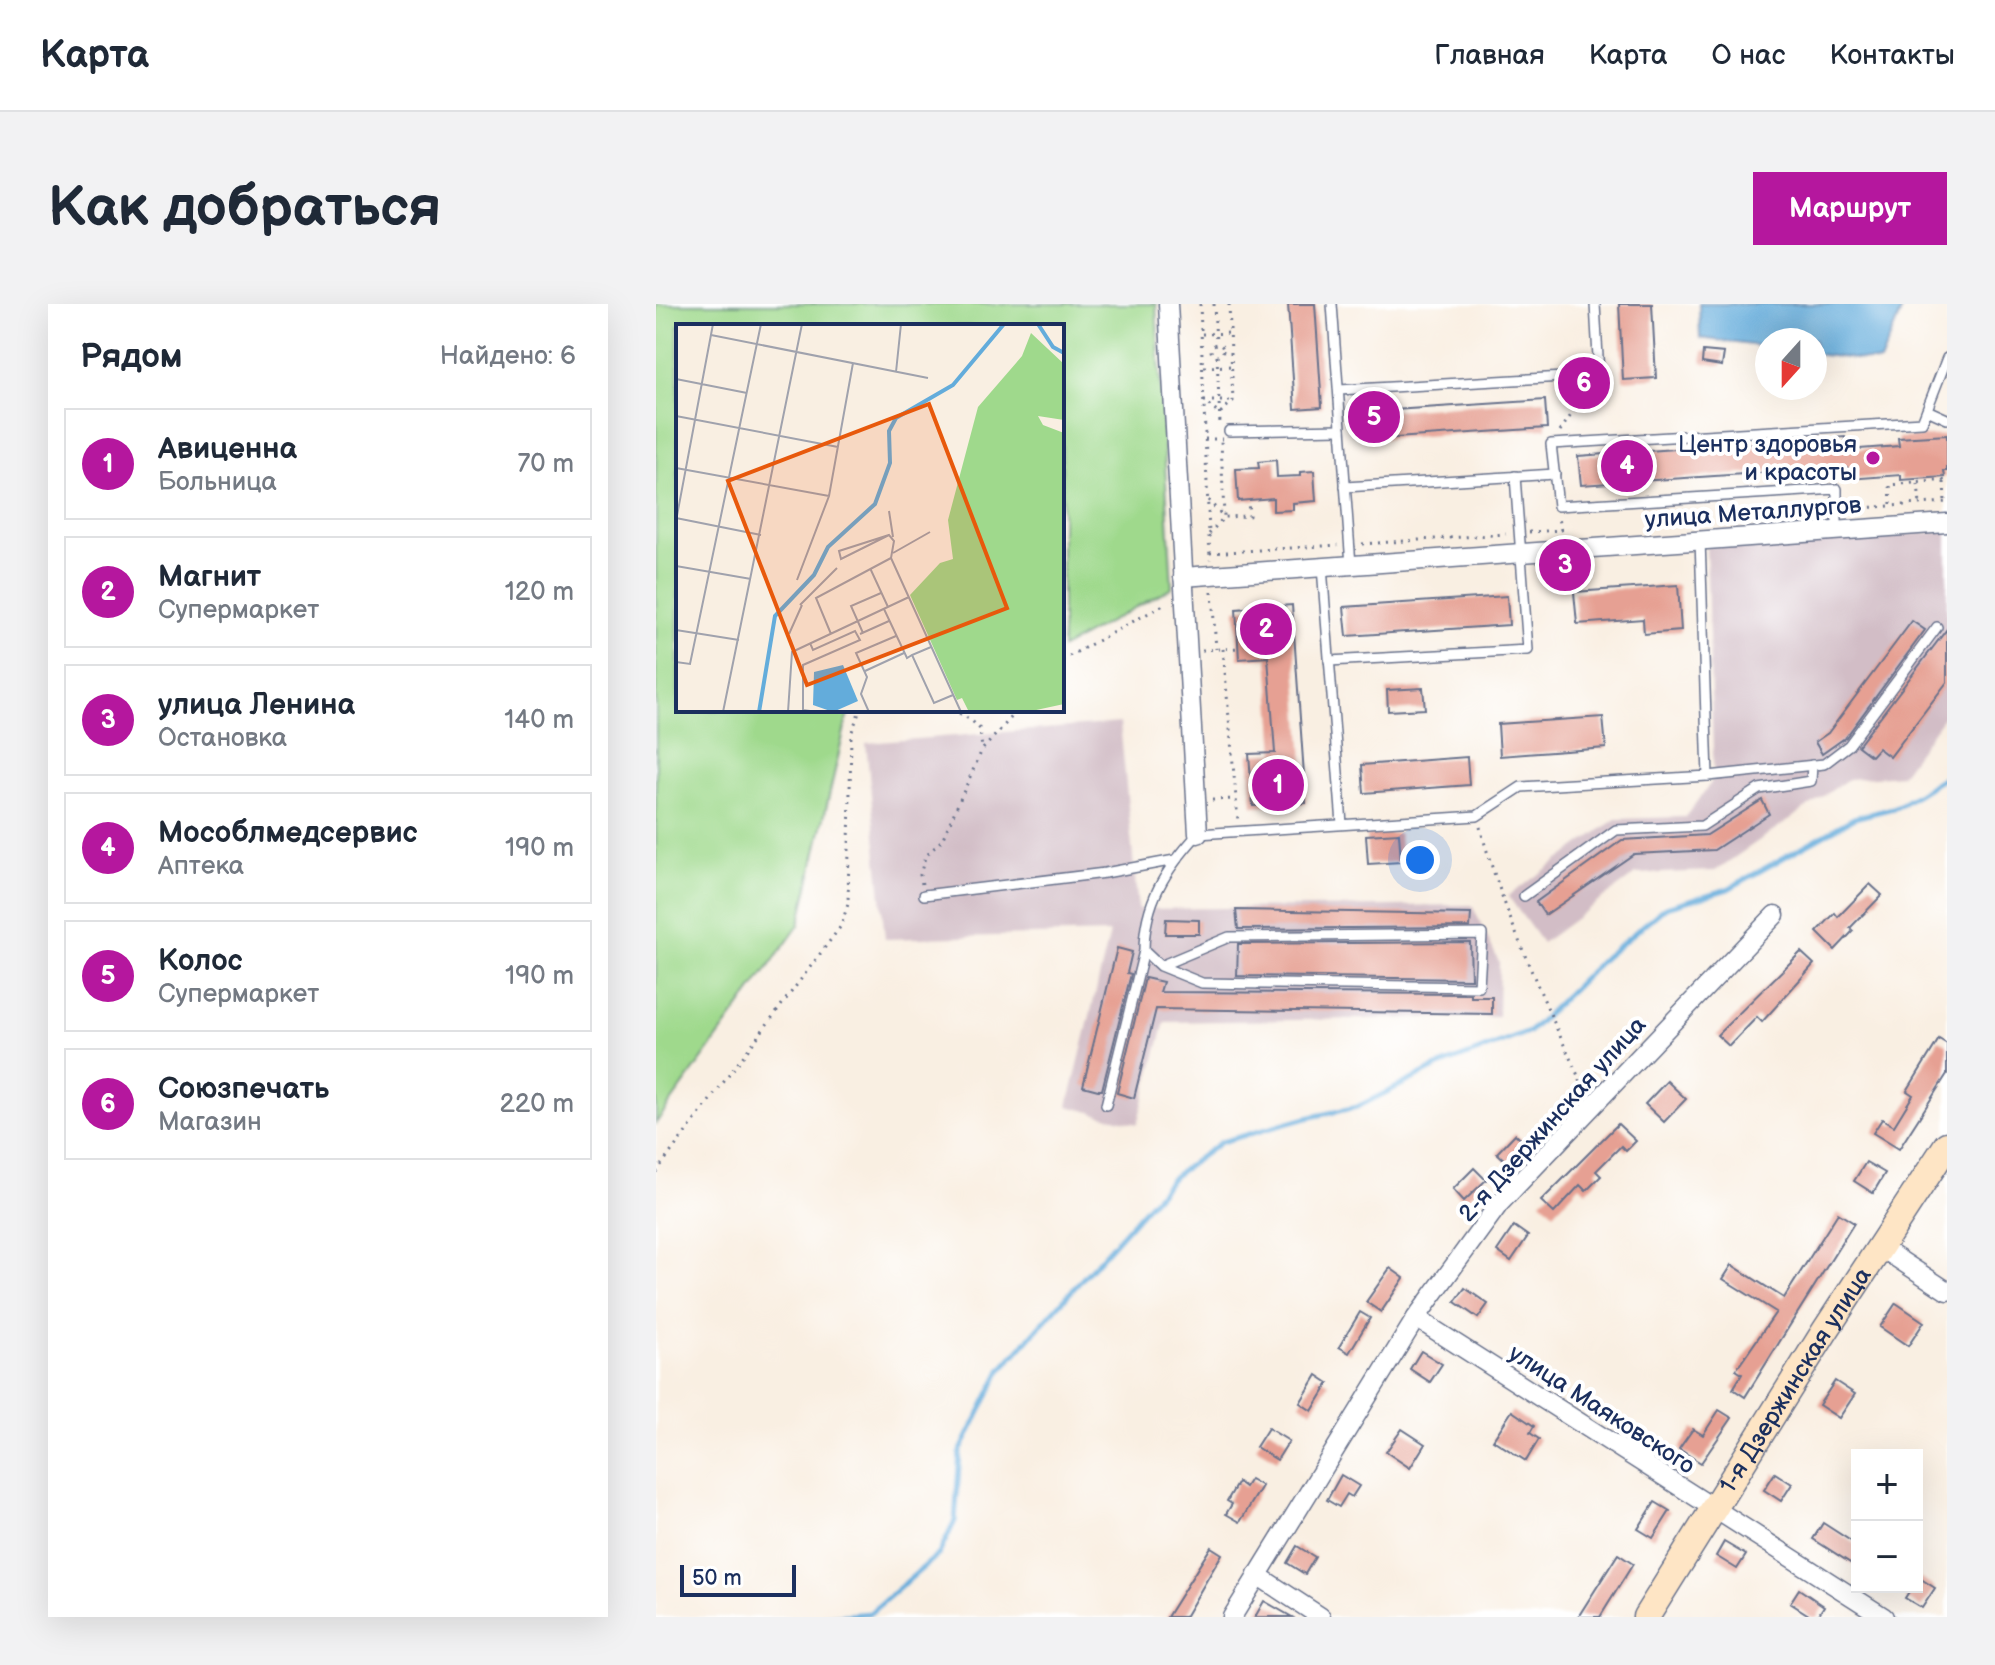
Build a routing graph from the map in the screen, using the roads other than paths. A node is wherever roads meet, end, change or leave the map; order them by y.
1 (1168, 304) edge
2 (1332, 304) edge
3 (1595, 304) edge
4 (1947, 358) edge
5 (1339, 390) junction
6 (1927, 410) junction
7 (1947, 419) edge
8 (1341, 429) junction
9 (1229, 431) dead end
10 (1555, 474) junction
11 (1515, 476) junction
12 (1345, 487) junction
13 (1947, 523) edge
14 (1837, 530) junction
15 (1700, 540) junction
16 (1523, 553) junction
17 (1351, 565) junction
18 (1322, 567) junction
19 (1184, 585) junction
20 (1937, 627) dead end
21 (1329, 661) junction
22 (1812, 765) junction
23 (1708, 776) junction
24 (1342, 824) junction
25 (1198, 834) junction
26 (1175, 860) junction
27 (924, 895) road end
28 (1524, 896) dead end
29 (1775, 915) dead end
30 (1144, 951) junction
31 (1160, 966) junction
32 (1106, 1105) dead end
33 (1947, 1145) edge
34 (1880, 1247) junction
35 (1947, 1291) edge
36 (1416, 1318) junction
37 (1714, 1509) junction
38 (1257, 1575) junction
39 (1232, 1617) edge
40 (1321, 1617) edge
41 (1646, 1617) edge
42 (1884, 1617) edge

1 - 19 street
2 - 5 lane
3 - 5 lane
4 - 6 lane
5 - 8 lane
6 - 7 lane
6 - 10 lane
8 - 9 lane
8 - 12 lane
10 - 11 lane
10 - 14 lane
11 - 12 lane
11 - 16 lane
12 - 17 lane
13 - 14 street, улица Металлургов
14 - 15 street, улица Металлургов
15 - 16 street, улица Металлургов
15 - 23 lane
16 - 17 street, улица Металлургов
16 - 21 lane
17 - 18 street, улица Металлургов
18 - 19 street, улица Металлургов
18 - 21 lane
19 - 25 street
20 - 22 lane
21 - 24 lane
22 - 23 lane
22 - 28 lane
23 - 24 lane
24 - 25 lane
25 - 26 lane
26 - 27 lane
26 - 30 lane
29 - 36 street, 2-я Дзержинская улица
30 - 31 lane
30 - 32 lane
31 - 31 lane
33 - 34 street, 1-я Дзержинская улица
34 - 35 street
34 - 37 street, 1-я Дзержинская улица
36 - 37 street, улица Маяковского
36 - 38 street, 2-я Дзержинская улица
37 - 41 street, 1-я Дзержинская улица
37 - 42 street, улица Маяковского
38 - 39 street, 2-я Дзержинская улица
38 - 40 street

